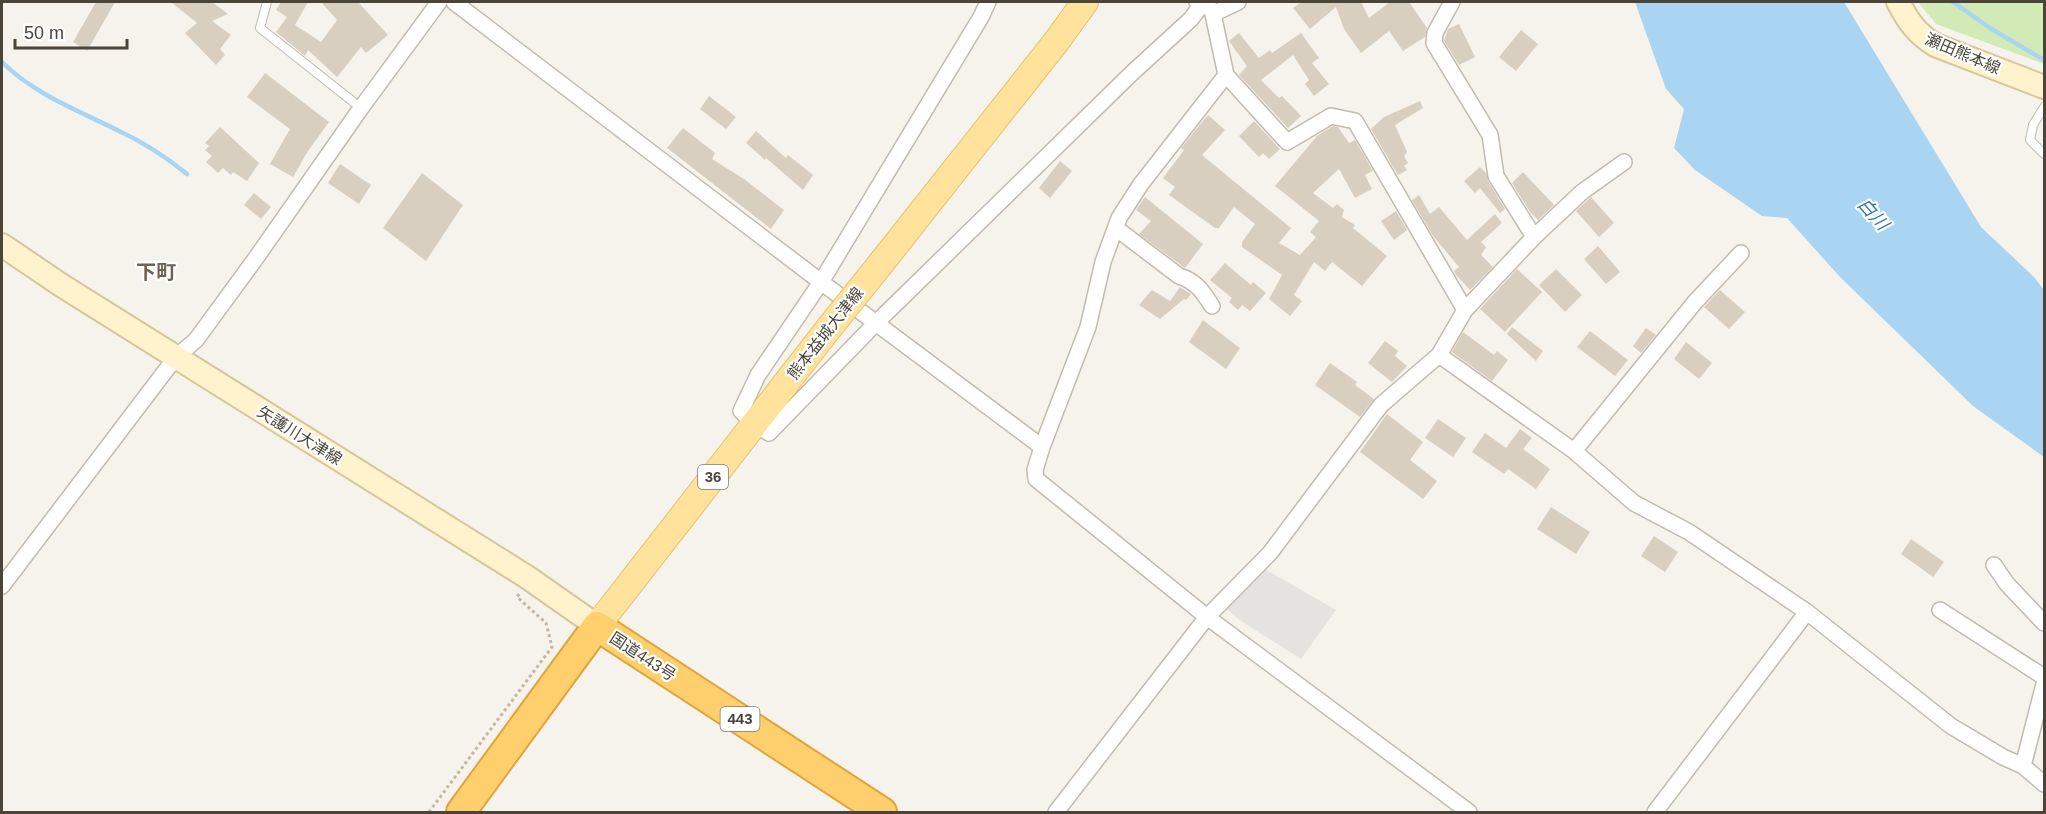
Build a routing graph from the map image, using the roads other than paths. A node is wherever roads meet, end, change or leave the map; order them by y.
1 (267, 2) edge
2 (439, 2) edge
3 (453, 2) edge
4 (988, 2) edge
5 (1085, 2) edge
6 (1238, 2) edge
7 (1452, 2) edge
8 (1898, 2) edge
9 (1204, 6) edge
10 (1226, 75) junction
11 (2044, 87) edge
12 (2044, 107) edge
13 (361, 108) junction
14 (2044, 154) edge
15 (1624, 162) dead end
16 (1117, 229) junction
17 (1534, 237) junction
18 (2, 245) edge
19 (1741, 253) dead end
20 (821, 282) junction
21 (1212, 306) dead end
22 (1465, 310) junction
23 (876, 323) junction
24 (1438, 355) junction
25 (176, 357) junction
26 (754, 424) junction
27 (1042, 447) junction
28 (1574, 451) junction
29 (1994, 565) dead end
30 (2, 586) edge
31 (1940, 610) dead end
32 (1807, 612) junction
33 (1207, 617) junction
34 (2044, 623) edge
35 (597, 626) junction
36 (2044, 677) edge
37 (2044, 684) edge
38 (2023, 766) junction
39 (2044, 784) edge
40 (461, 813) edge
41 (882, 813) edge
42 (1056, 813) edge
43 (1469, 813) edge
44 (1655, 813) edge

1 - 13 lane
2 - 13 street
3 - 20 street
4 - 20 street
5 - 26 main road, 熊本益城大津線 / 36, bridge
6 - 9 street
7 - 17 street
8 - 11 main road, 瀬田熊本線
9 - 10 street
9 - 23 street
10 - 16 street
10 - 22 street
12 - 14 lane
13 - 25 street
15 - 17 street
16 - 21 street
16 - 27 street
17 - 22 street
18 - 25 main road, 矢護川大津線
19 - 28 street
20 - 23 street
20 - 26 street
22 - 24 street
23 - 26 street
23 - 27 street
24 - 28 street
24 - 33 street
25 - 30 street
25 - 35 main road, 矢護川大津線
26 - 35 main road, 熊本益城大津線 / 36
27 - 33 street
28 - 32 street
29 - 34 street
31 - 36 street
32 - 38 street
32 - 44 street
33 - 42 street
33 - 43 street
35 - 40 highway, 国道443号
35 - 41 highway, 国道443号 / 443
37 - 38 street
38 - 39 street

